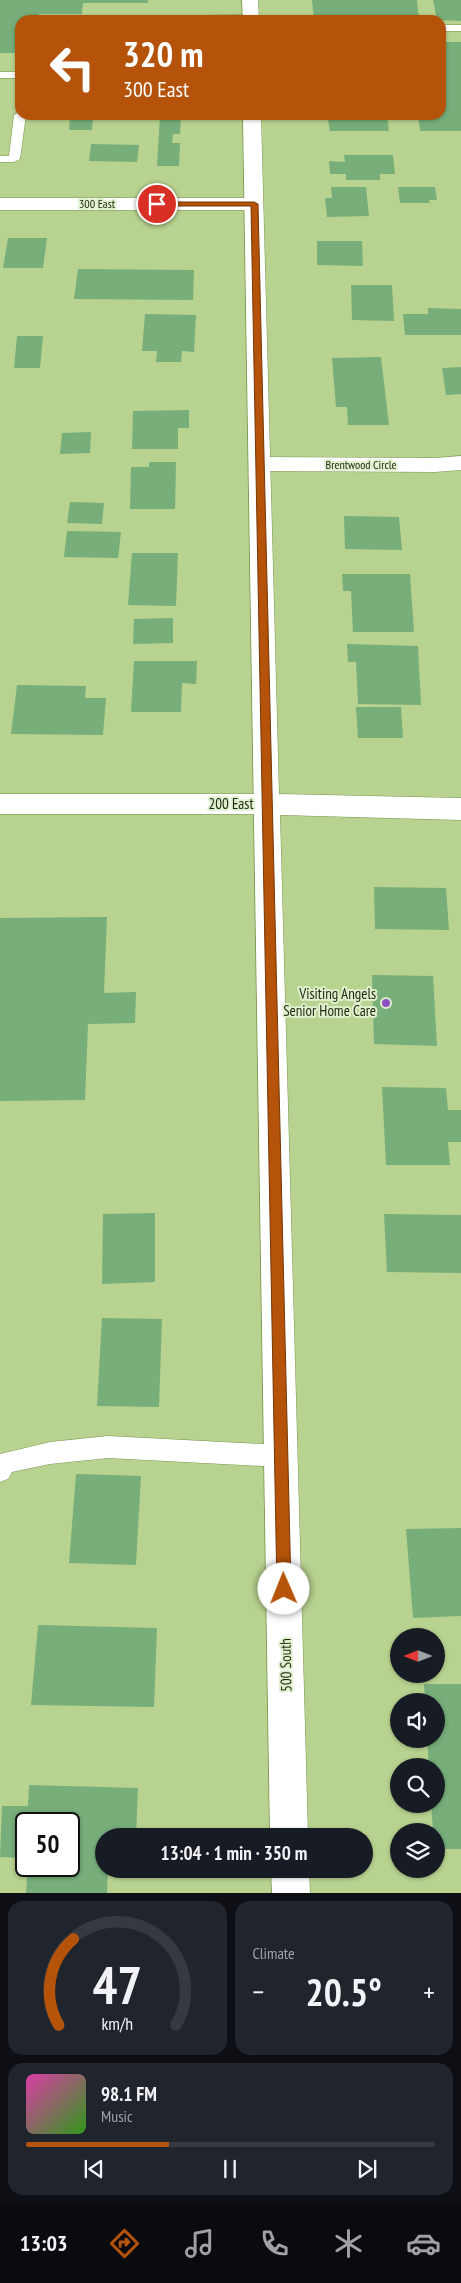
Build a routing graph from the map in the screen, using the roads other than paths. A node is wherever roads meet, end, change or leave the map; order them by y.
1 (250, 0) edge
2 (254, 15) edge
3 (446, 28) edge
4 (461, 28) edge
5 (15, 74) edge
6 (0, 75) edge
7 (19, 120) edge
8 (252, 120) edge
9 (0, 159) edge
10 (0, 204) edge
11 (254, 204) junction
12 (461, 463) edge
13 (260, 464) junction
14 (0, 804) edge
15 (267, 804) junction
16 (461, 809) edge
17 (281, 1456) junction
18 (0, 1472) edge
19 (290, 1828) edge
20 (290, 1878) edge
21 (291, 1893) edge

1 - 2 main road
3 - 4 lane
5 - 6 lane
7 - 9 lane
8 - 11 main road, 500 South
10 - 11 main road, 300 East
11 - 13 main road, 500 South
12 - 13 main road, Brentwood Circle
13 - 15 main road, 500 South
14 - 15 main road, 200 East
15 - 16 main road, 200 East
15 - 17 main road, 500 South
17 - 18 lane
17 - 19 main road, 500 South
20 - 21 main road

